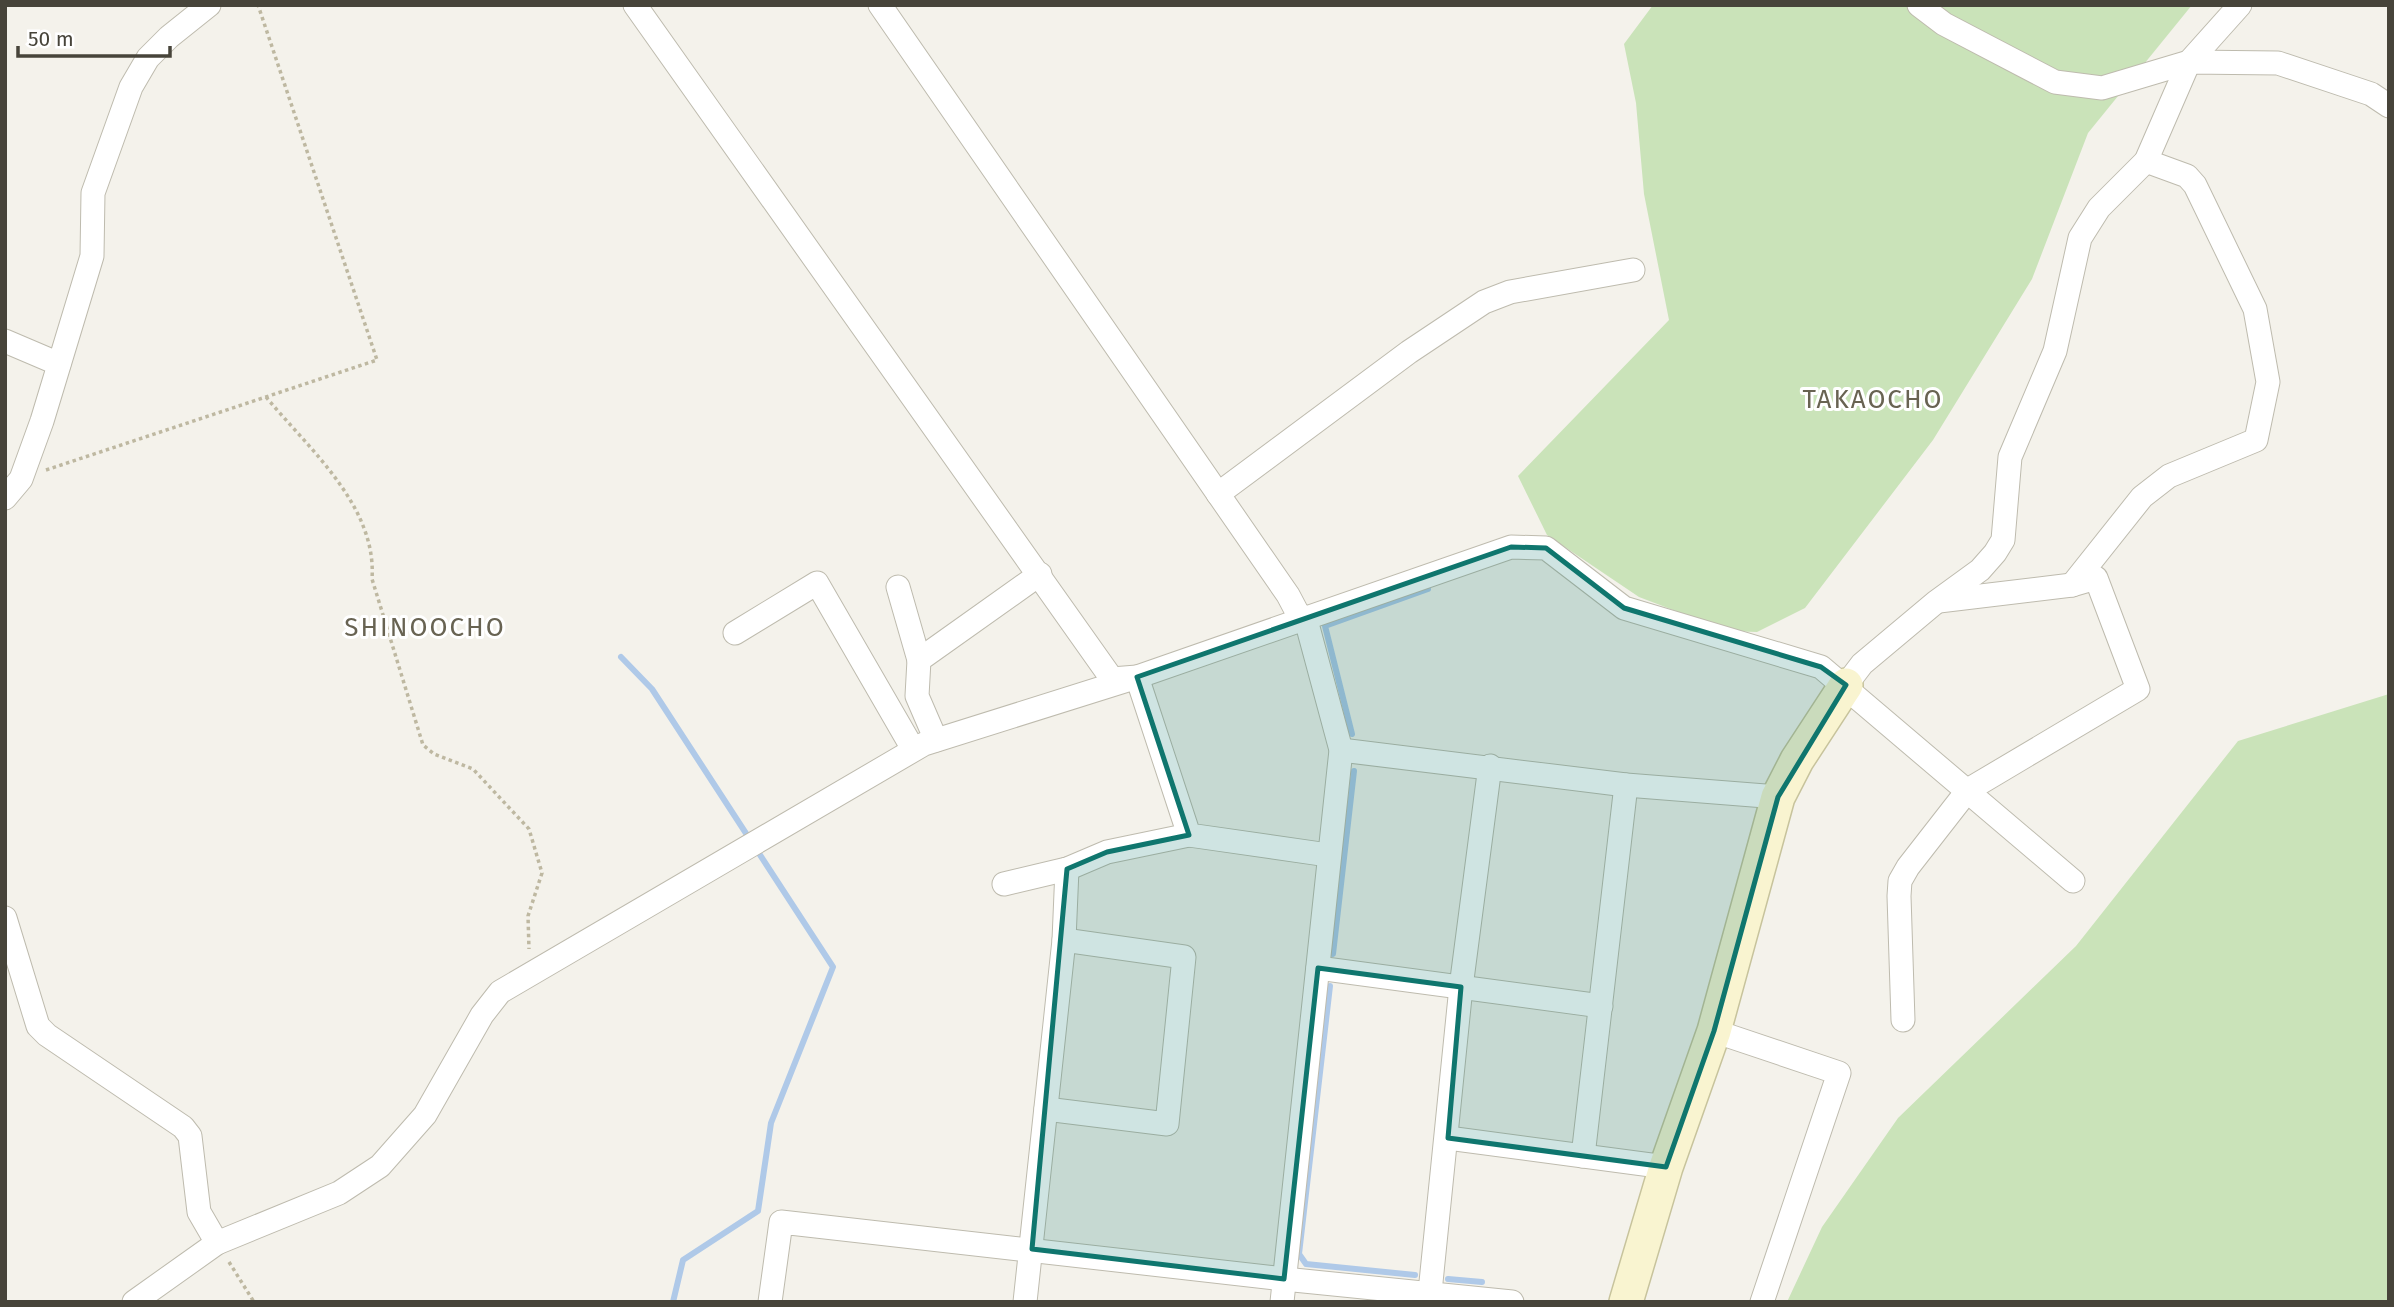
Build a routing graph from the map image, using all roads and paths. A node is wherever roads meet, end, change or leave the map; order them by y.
1 (209, 5) edge
2 (258, 5) edge
3 (635, 5) edge
4 (880, 5) edge
5 (1919, 5) edge
6 (2240, 5) edge
7 (2189, 62) junction
8 (2389, 106) edge
9 (2146, 161) junction
10 (1633, 270) dead end
11 (5, 341) edge
12 (59, 365) junction
13 (265, 397) junction
14 (21, 479) junction
15 (1218, 494) junction
16 (5, 498) edge
17 (1040, 574) junction
18 (2072, 585) junction
19 (898, 587) dead end
20 (1936, 602) junction
21 (1306, 620) junction
22 (735, 633) dead end
23 (919, 660) junction
24 (1137, 677) junction
25 (1846, 685) junction
26 (936, 740) junction
27 (913, 749) junction
28 (1341, 750) junction
29 (1490, 766) junction
30 (1626, 785) junction
31 (1968, 790) junction
32 (1779, 797) junction
33 (1189, 835) junction
34 (1328, 855) junction
35 (1067, 869) junction
36 (2073, 881) dead end
37 (1004, 884) dead end
38 (5, 918) edge
39 (1064, 940) junction
40 (1318, 968) junction
41 (531, 972) junction
42 (1461, 987) junction
43 (1601, 1006) junction
44 (1903, 1020) dead end
45 (1714, 1031) junction
46 (1046, 1109) junction
47 (1447, 1138) junction
48 (1583, 1156) junction
49 (1666, 1167) junction
50 (217, 1243) junction
51 (1032, 1250) junction
52 (1283, 1291) edge
53 (1430, 1292) junction
54 (1630, 1301) edge
55 (134, 1302) edge
56 (254, 1302) edge
57 (770, 1302) edge
58 (1025, 1302) edge
59 (1512, 1302) edge
60 (1762, 1302) edge

1 - 12 street
2 - 13 path
3 - 17 street
4 - 15 street
5 - 7 street
6 - 7 street
7 - 8 street
7 - 9 street
9 - 18 street
9 - 20 street
10 - 15 street
11 - 12 street
12 - 14 street
13 - 14 path
13 - 41 path
14 - 16 street
15 - 21 street
17 - 23 street
17 - 24 street
18 - 20 street
18 - 31 street
19 - 23 street
20 - 25 street
21 - 24 street
21 - 25 street
21 - 28 street
22 - 27 street
23 - 26 street
24 - 26 street
24 - 33 street
25 - 31 street
25 - 32 street
26 - 27 street
27 - 41 street
28 - 29 street
28 - 34 street
29 - 30 street
29 - 42 street
30 - 32 street
30 - 43 street
31 - 36 street
31 - 44 street
32 - 45 street
33 - 34 street
33 - 35 street
34 - 40 street
35 - 37 street
35 - 39 street
38 - 50 street
39 - 46 street
39 - 46 street
40 - 42 street
40 - 52 street
41 - 50 street
42 - 43 street
42 - 47 street
43 - 48 street
45 - 49 street
45 - 60 street
46 - 51 street
47 - 48 street
47 - 53 street
48 - 49 street
49 - 54 street
50 - 55 street
50 - 56 path
51 - 52 street
51 - 57 street
51 - 58 street
52 - 53 street
53 - 59 street

